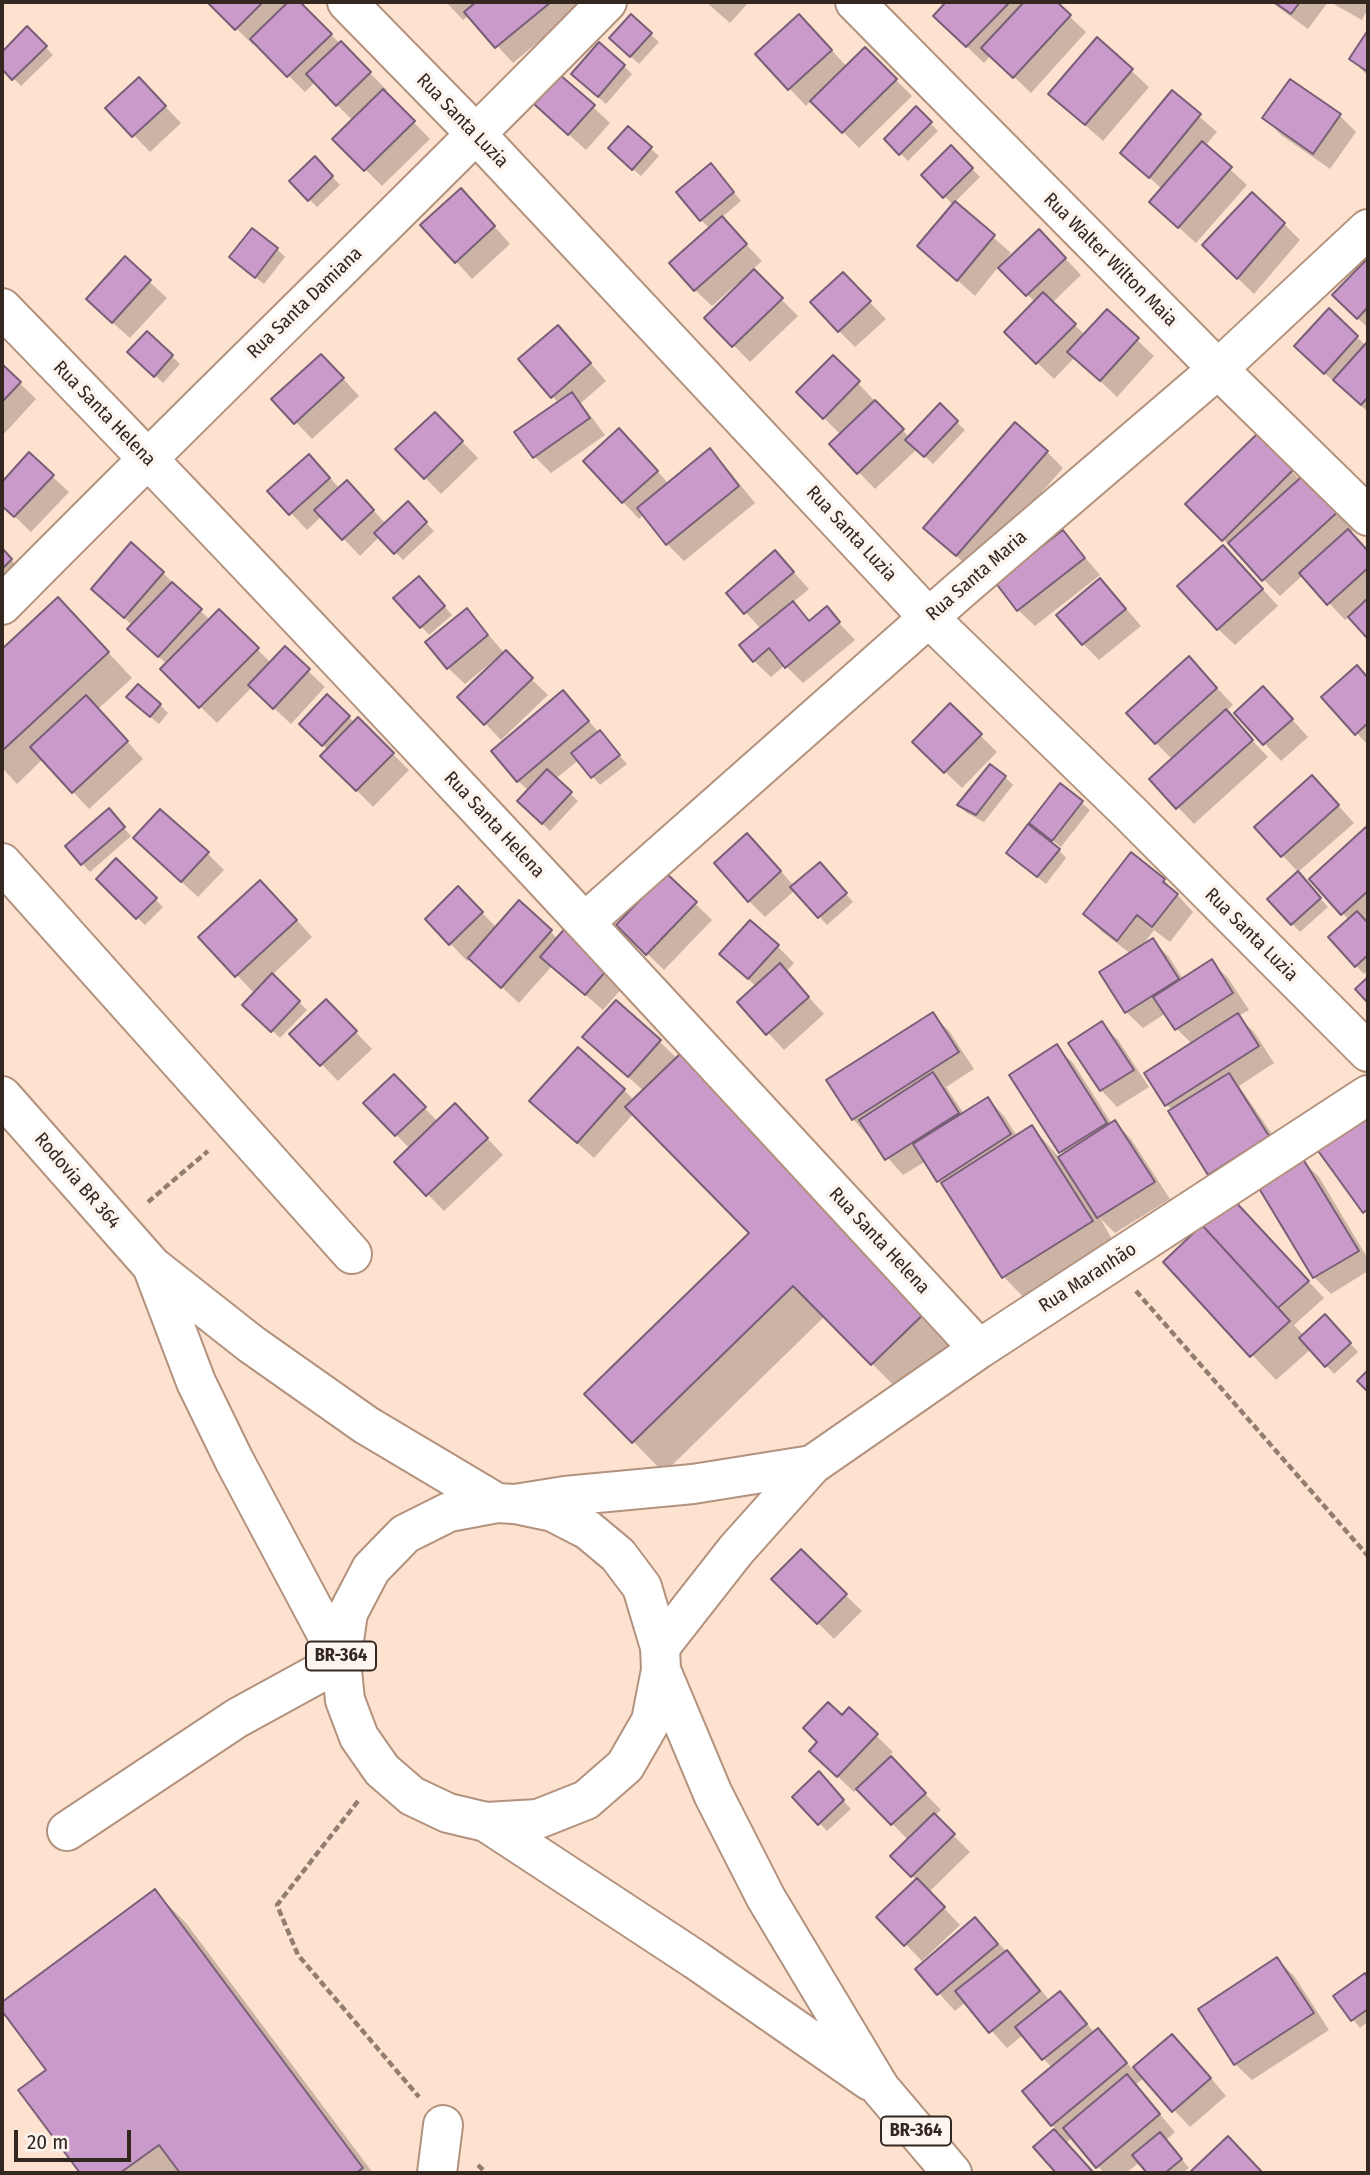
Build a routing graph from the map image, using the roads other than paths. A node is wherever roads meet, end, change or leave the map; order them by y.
1 (347, 2) edge
2 (607, 2) edge
3 (855, 2) edge
4 (477, 135) junction
5 (1368, 229) edge
6 (2, 308) edge
7 (1218, 369) junction
8 (147, 457) junction
9 (1368, 516) edge
10 (2, 605) edge
11 (929, 618) junction
12 (2, 863) edge
13 (585, 922) junction
14 (1368, 1052) edge
15 (1368, 1095) edge
16 (2, 1096) edge
17 (352, 1254) dead end
18 (152, 1266) junction
19 (979, 1349) junction
20 (812, 1465) junction
21 (506, 1503) junction
22 (661, 1658) junction
23 (341, 1661) junction
24 (486, 1822) junction
25 (67, 1831) dead end
26 (880, 2088) junction
27 (443, 2124) road end
28 (437, 2173) edge
29 (952, 2173) edge

1 - 4 street, Rua Santa Luzia
2 - 4 street, Rua Santa Damiana
3 - 7 street, Rua Walter Wilton Maia
4 - 8 street, Rua Santa Damiana
4 - 11 street, Rua Santa Luzia
5 - 7 street, Rua Santa Maria
6 - 8 street, Rua Santa Helena
7 - 9 street, Rua Walter Wilton Maia
7 - 11 street, Rua Santa Maria
8 - 10 street, Rua Santa Damiana
8 - 13 street, Rua Santa Helena
11 - 13 street, Rua Santa Maria
11 - 14 street, Rua Santa Luzia
12 - 17 street
13 - 19 street, Rua Santa Helena
15 - 19 street, Rua Maranhão
16 - 18 street, Rodovia BR 364 / BR-364
18 - 21 street, BR-364
18 - 23 street, BR-364
19 - 20 street, Rua Maranhão
20 - 21 street, Rua Maranhão
20 - 22 street, Rua Maranhão
21 - 22 street, BR-364
21 - 23 street, BR-364
22 - 24 street, BR-364
22 - 26 street, BR-364
23 - 24 street, BR-364
23 - 25 street
24 - 26 street, BR-364
26 - 29 street, BR-364
27 - 28 street

